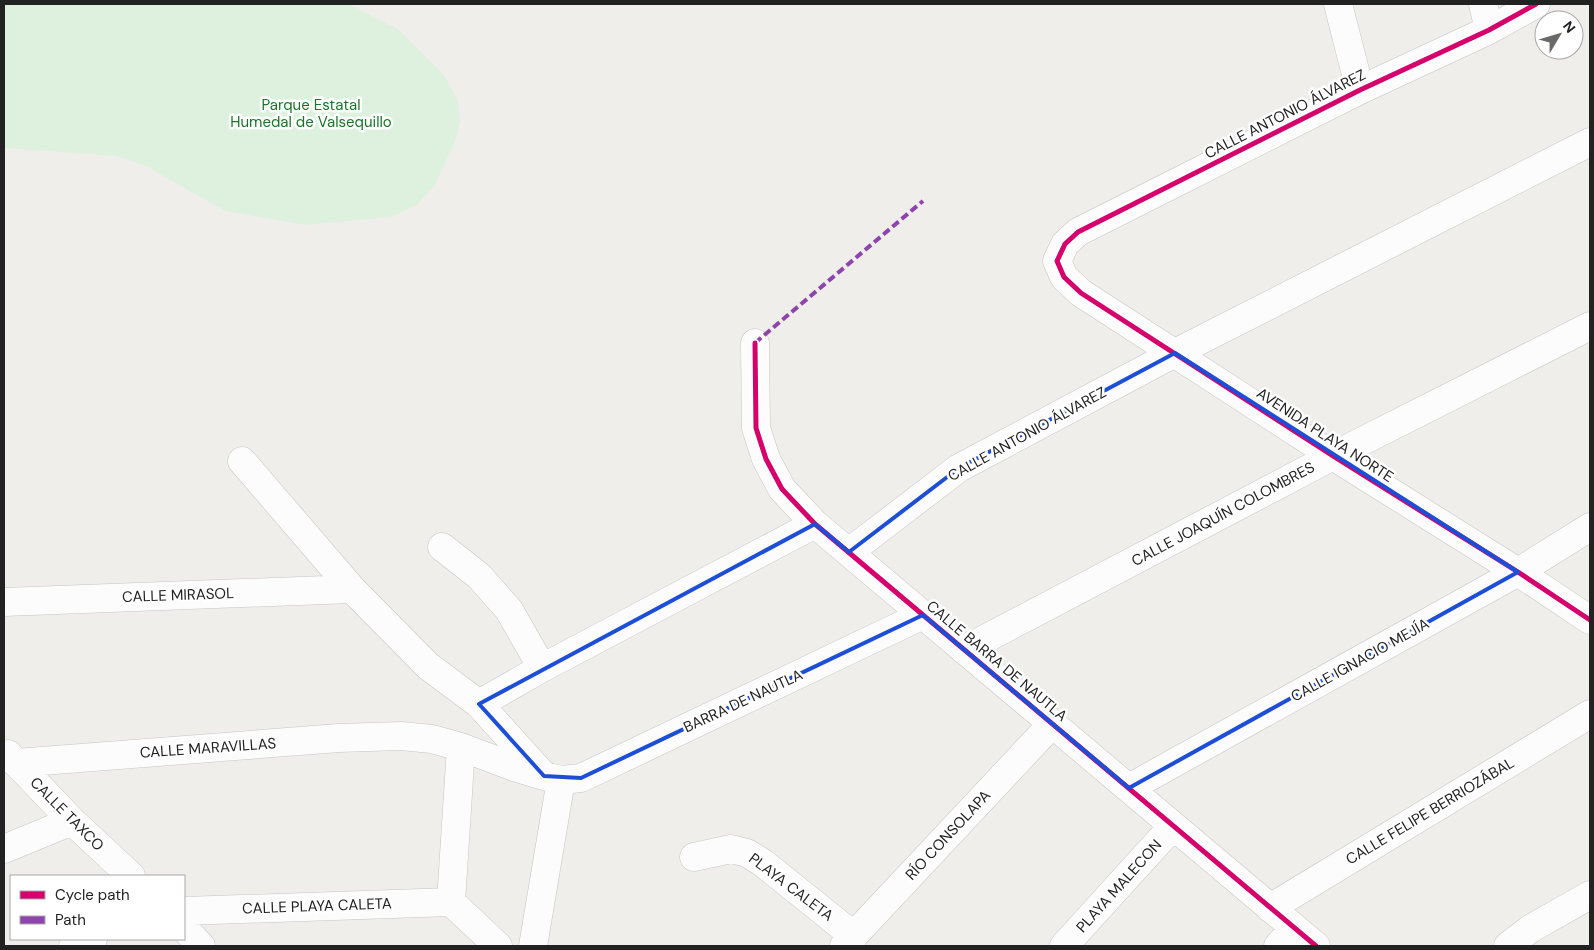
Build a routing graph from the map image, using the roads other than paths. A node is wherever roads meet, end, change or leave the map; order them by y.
1 (1338, 4) edge
2 (1483, 4) edge
3 (1536, 4) edge
4 (1489, 30) junction
5 (1360, 90) junction
6 (1590, 142) edge
7 (1057, 261) joint
8 (1590, 326) edge
9 (755, 343) dead end
10 (1175, 353) junction
11 (1333, 456) junction
12 (242, 461) dead end
13 (815, 524) junction
14 (1590, 527) edge
15 (442, 548) dead end
16 (848, 552) junction
17 (1518, 572) junction
18 (352, 589) junction
19 (4, 602) edge
20 (923, 615) junction
21 (1590, 620) edge
22 (964, 650) junction
23 (542, 668) junction
24 (479, 704) junction
25 (1590, 714) edge
26 (1052, 724) junction
27 (461, 747) junction
28 (10, 756) edge
29 (552, 778) junction
30 (1129, 788) junction
31 (72, 821) junction
32 (1173, 826) junction
33 (4, 849) edge
34 (694, 856) dead end
35 (130, 875) edge
36 (1590, 895) edge
37 (451, 902) junction
38 (1270, 908) junction
39 (185, 911) edge
40 (185, 929) edge
41 (1286, 937) edge
42 (90, 940) edge
43 (849, 941) edge
44 (73, 946) edge
45 (200, 946) edge
46 (498, 946) edge
47 (533, 946) edge
48 (1064, 946) edge
49 (1316, 946) edge
50 (1508, 946) edge

1 - 5 street
2 - 4 street
3 - 4 street, CALLE ANTONIO ÁLVAREZ
4 - 5 street, CALLE ANTONIO ÁLVAREZ
5 - 7 street, CALLE ANTONIO ÁLVAREZ
6 - 10 street, CALLE ANTONIO ÁLVAREZ
7 - 10 street, AVENIDA PLAYA NORTE
8 - 11 street, CALLE JOAQUÍN COLOMBRES
9 - 13 street, CALLE BARRA DE NAUTLA
10 - 11 street, AVENIDA PLAYA NORTE
10 - 16 street, CALLE ANTONIO ÁLVAREZ
11 - 17 street, AVENIDA PLAYA NORTE
11 - 22 street, CALLE JOAQUÍN COLOMBRES
12 - 18 street
13 - 16 street, CALLE BARRA DE NAUTLA
13 - 23 street
14 - 17 street, CALLE IGNACIO MEJÍA
15 - 23 street
16 - 20 street, CALLE BARRA DE NAUTLA
17 - 21 street, AVENIDA PLAYA NORTE
17 - 30 street, CALLE IGNACIO MEJÍA
18 - 19 street, CALLE MIRASOL
18 - 24 street
20 - 22 street, CALLE BARRA DE NAUTLA
20 - 29 street, BARRA DE NAUTLA
22 - 26 street, CALLE BARRA DE NAUTLA
23 - 24 street
24 - 29 street
25 - 38 street, CALLE FELIPE BERRIOZÁBAL
26 - 30 street, CALLE BARRA DE NAUTLA
26 - 43 street, RÍO CONSOLAPA
27 - 28 street, CALLE MARAVILLAS
27 - 29 street, CALLE MARAVILLAS
27 - 37 street
28 - 31 street, CALLE TAXCO
29 - 47 street
30 - 32 street, CALLE BARRA DE NAUTLA
31 - 33 street
31 - 35 street, CALLE TAXCO
32 - 38 street, CALLE BARRA DE NAUTLA
32 - 48 street, PLAYA MALECON
34 - 43 street, PLAYA CALETA
36 - 50 street
37 - 39 street, CALLE PLAYA CALETA
37 - 46 street
38 - 41 street, CALLE BARRA DE NAUTLA
40 - 45 street
41 - 49 street, CALLE BARRA DE NAUTLA
42 - 44 street

